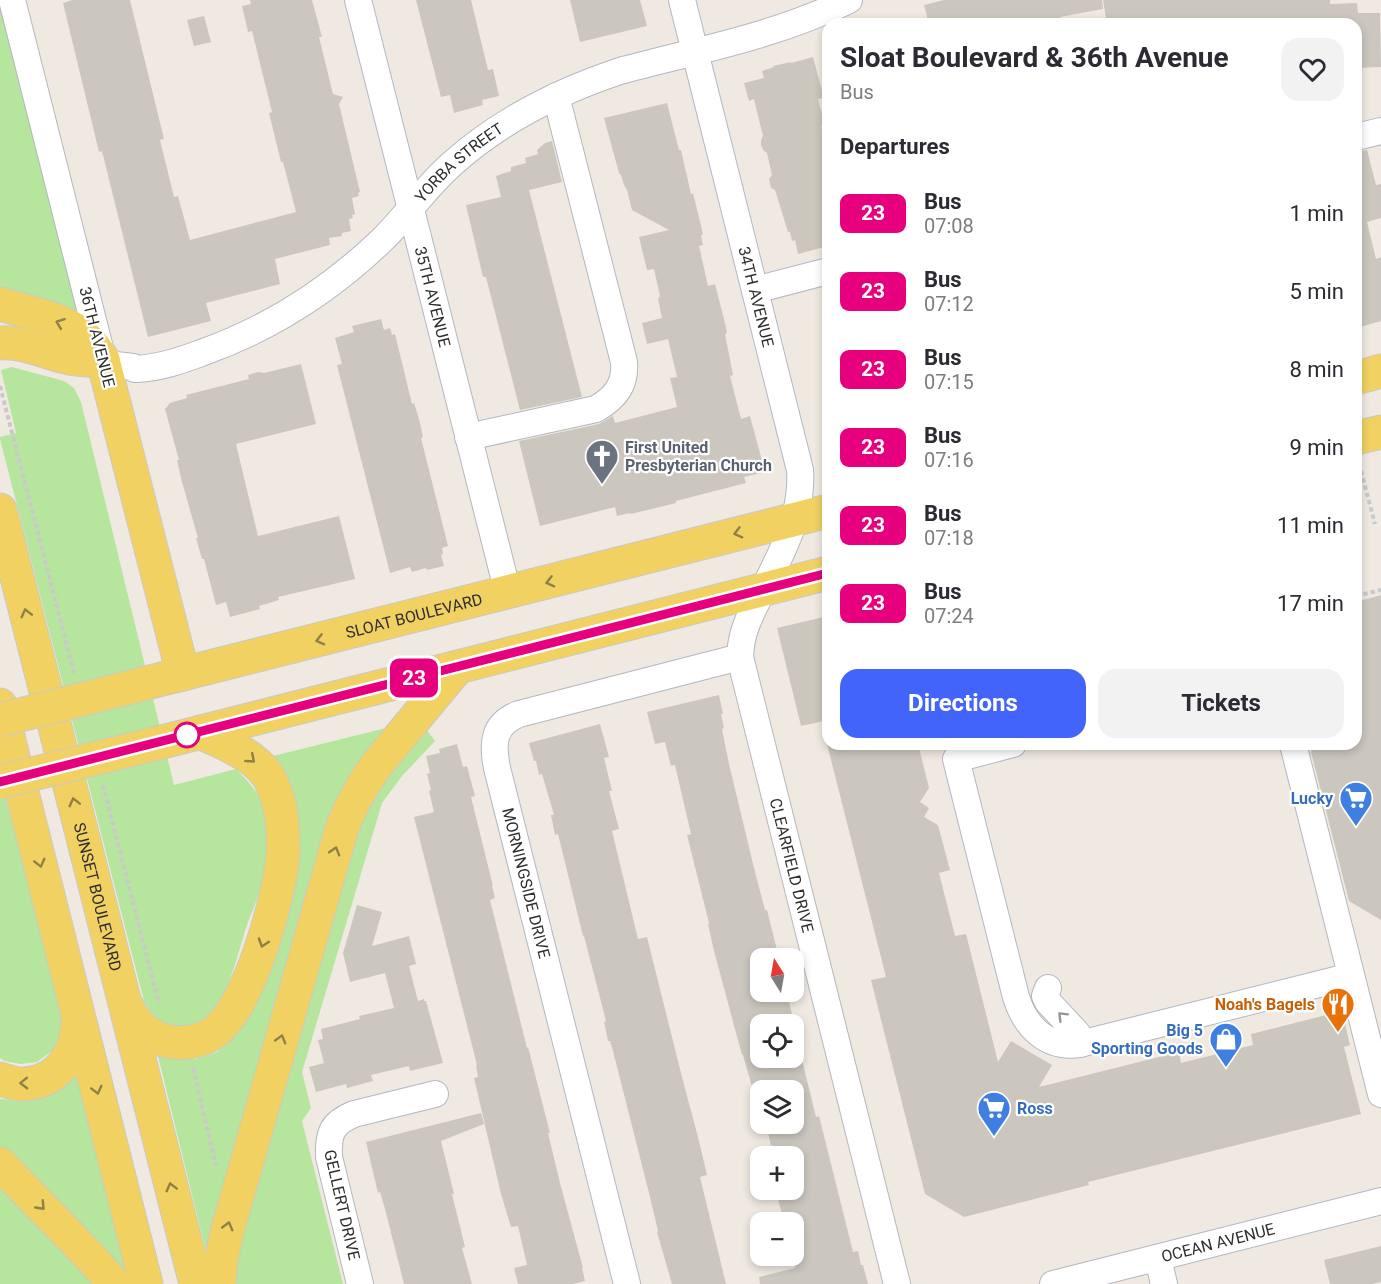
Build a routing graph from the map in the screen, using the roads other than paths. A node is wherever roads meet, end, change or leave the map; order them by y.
1 (12, 0) edge
2 (358, 0) edge
3 (682, 0) edge
4 (849, 0) edge
5 (816, 8) edge
6 (694, 52) junction
7 (556, 96) junction
8 (1381, 131) edge
9 (1362, 136) edge
10 (411, 208) junction
11 (822, 273) edge
12 (754, 290) junction
13 (0, 304) edge
14 (0, 343) edge
15 (103, 360) junction
16 (1381, 371) edge
17 (1362, 376) edge
18 (1381, 432) edge
19 (468, 437) junction
20 (1362, 437) edge
21 (0, 510) edge
22 (822, 512) edge
23 (795, 519) junction
24 (822, 574) edge
25 (764, 589) junction
26 (508, 593) junction
27 (740, 657) junction
28 (458, 667) junction
29 (183, 674) junction
30 (0, 705) edge
31 (0, 720) edge
32 (200, 732) junction
33 (990, 750) edge
34 (1294, 750) edge
35 (0, 782) edge
36 (1351, 976) junction
37 (1048, 988) dead end
38 (124, 1001) junction
39 (78, 1013) junction
40 (1080, 1044) junction
41 (0, 1079) edge
42 (435, 1094) dead end
43 (1381, 1094) edge
44 (0, 1164) edge
45 (1381, 1201) edge
46 (1158, 1258) junction
47 (114, 1284) edge
48 (146, 1284) edge
49 (196, 1284) edge
50 (219, 1284) edge
51 (360, 1284) edge
52 (627, 1284) edge
53 (897, 1284) edge
54 (1053, 1284) edge
55 (1164, 1284) edge

1 - 15 street, 36TH AVENUE
2 - 10 street, 35TH AVENUE
3 - 6 street, 34TH AVENUE
4 - 5 street, YORBA STREET
5 - 6 street, YORBA STREET
6 - 7 street, YORBA STREET
6 - 12 street, 34TH AVENUE
7 - 10 street, YORBA STREET
7 - 19 street
8 - 9 street
10 - 15 street, YORBA STREET
10 - 19 street, 35TH AVENUE
11 - 12 street
12 - 23 street, 34TH AVENUE
15 -> 13 main road
14 - 15 main road
15 - 29 main road, 36TH AVENUE
16 - 17 main road
18 - 20 main road
19 - 26 street, 35TH AVENUE
38 -> 21 main road, SUNSET BOULEVARD
22 - 23 main road, SLOAT BOULEVARD
23 - 25 street, 34TH AVENUE
23 -> 26 main road, SLOAT BOULEVARD
24 - 25 main road
25 - 27 street, CLEARFIELD DRIVE
25 - 28 main road
26 -> 29 main road, SLOAT BOULEVARD
27 - 52 street, MORNINGSIDE DRIVE
27 - 53 street, CLEARFIELD DRIVE
28 - 32 main road
50 -> 28 main road
29 - 31 main road, SLOAT BOULEVARD, bridge
30 -> 39 main road
32 - 35 main road, bridge
32 -> 38 main road
33 - 40 street
34 - 36 street
36 - 40 street
36 - 43 street
40 -> 37 street
49 -> 38 main road, SUNSET BOULEVARD
39 -> 41 main road
39 -> 48 main road
42 - 51 street, GELLERT DRIVE
44 -> 47 main road
45 - 46 street, OCEAN AVENUE
46 - 54 street, OCEAN AVENUE
46 - 55 street

